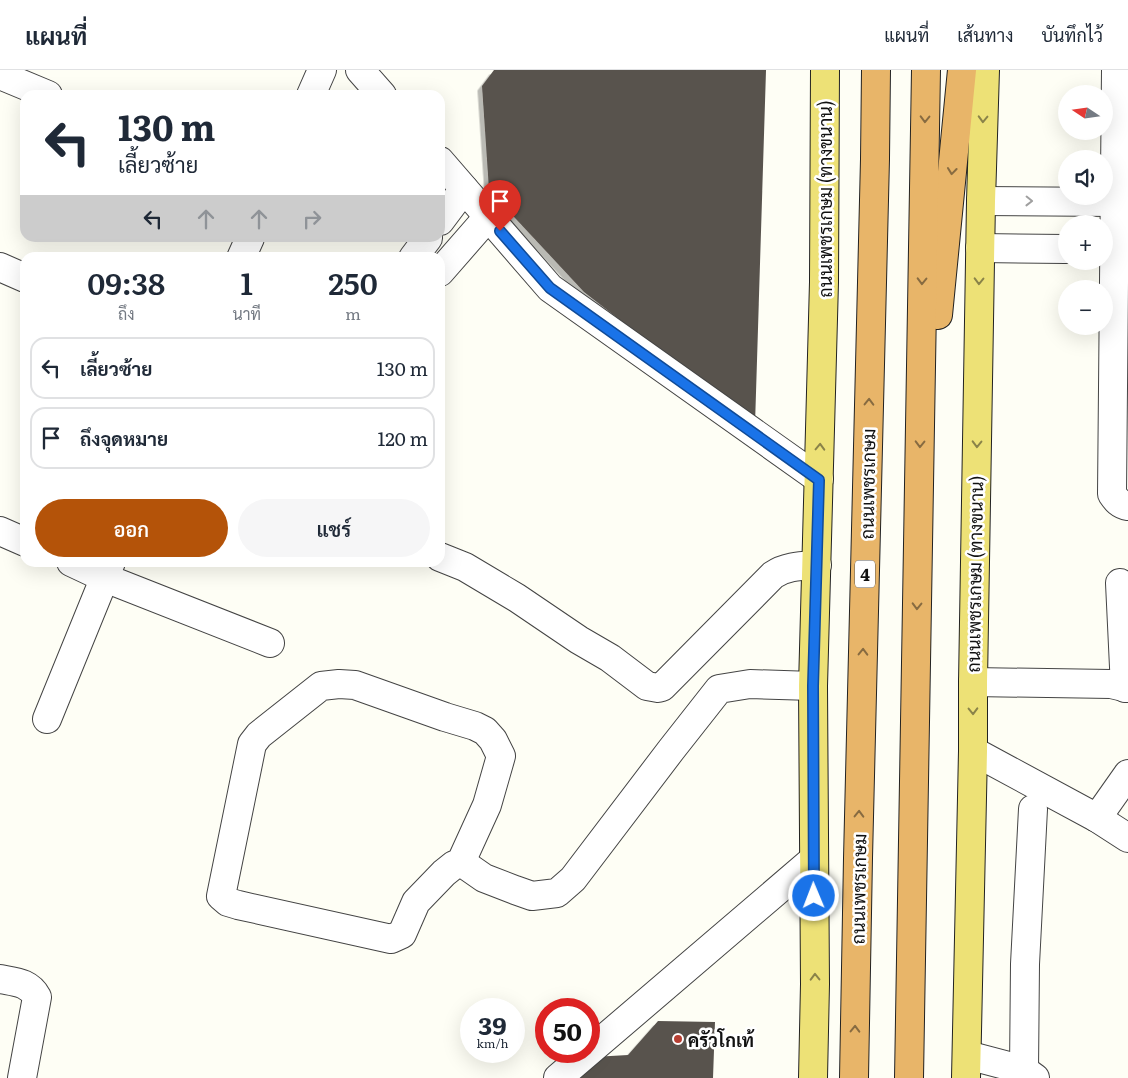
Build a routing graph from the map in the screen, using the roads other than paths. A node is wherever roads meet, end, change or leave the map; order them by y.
1 (322, 70) edge
2 (360, 70) edge
3 (825, 70) edge
4 (876, 70) edge
5 (926, 70) edge
6 (962, 70) edge
7 (985, 70) edge
8 (1116, 70) edge
9 (0, 75) edge
10 (36, 90) edge
11 (313, 90) edge
12 (378, 90) edge
13 (1122, 106) edge
14 (445, 167) edge
15 (1121, 175) edge
16 (464, 189) junction
17 (981, 201) junction
18 (1114, 202) junction
19 (445, 214) edge
20 (488, 217) junction
21 (980, 248) junction
22 (1058, 249) edge
23 (1115, 261) edge
24 (445, 266) edge
25 (0, 267) edge
26 (20, 276) edge
27 (1121, 342) edge
28 (921, 350) junction
29 (1120, 406) edge
30 (1120, 460) edge
31 (819, 480) junction
32 (1128, 506) edge
33 (0, 531) edge
34 (20, 540) edge
35 (445, 559) edge
36 (817, 565) junction
37 (94, 567) edge
38 (108, 570) edge
39 (1120, 583) dead end
40 (270, 643) dead end
41 (972, 682) junction
42 (813, 686) junction
43 (1127, 688) edge
44 (47, 719) dead end
45 (974, 751) junction
46 (1128, 774) edge
47 (1034, 809) dead end
48 (1097, 818) junction
49 (1128, 838) edge
50 (813, 860) junction
51 (461, 862) junction
52 (0, 979) edge
53 (966, 1067) edge
54 (1030, 1074) edge
55 (22, 1078) edge
56 (558, 1078) edge
57 (813, 1078) edge
58 (854, 1078) edge
59 (909, 1078) edge

1 - 11 street
2 - 12 street
31 -> 3 main road, ถนนเพชรเกษม (ทางขนาน)
58 -> 4 highway, ถนนเพชรเกษม / 4
5 -> 28 highway
6 -> 28 highway
7 -> 17 main road, ถนนเพชรเกษม (ทางขนาน)
8 - 13 street
9 - 10 street
13 - 15 street
14 - 16 street
15 - 18 street
16 - 19 street
16 - 20 street
17 -> 18 street
17 - 21 main road, ถนนเพชรเกษม (ทางขนาน)
18 - 23 street
20 - 24 street
20 - 31 street
21 - 22 street
21 -> 41 main road, ถนนเพชรเกษม (ทางขนาน)
23 - 27 street
25 - 26 street
27 - 29 street
28 -> 59 highway
29 - 30 street
30 - 32 street
31 - 36 main road, ถนนเพชรเกษม (ทางขนาน)
33 - 34 street
35 - 36 street
36 - 42 main road, ถนนเพชรเกษม (ทางขนาน)
37 - 38 street
38 - 40 street
38 - 44 street
39 - 43 street
41 - 43 street
41 -> 45 main road, ถนนเพชรเกษม (ทางขนาน)
42 - 50 main road, ถนนเพชรเกษม (ทางขนาน)
42 - 51 street
45 - 48 street
45 - 53 main road, ถนนเพชรเกษม (ทางขนาน)
46 - 48 street
47 - 54 street
48 - 49 street
50 - 56 street
57 -> 50 main road, ถนนเพชรเกษม (ทางขนาน)
51 - 51 street
52 - 55 street
53 - 54 street

